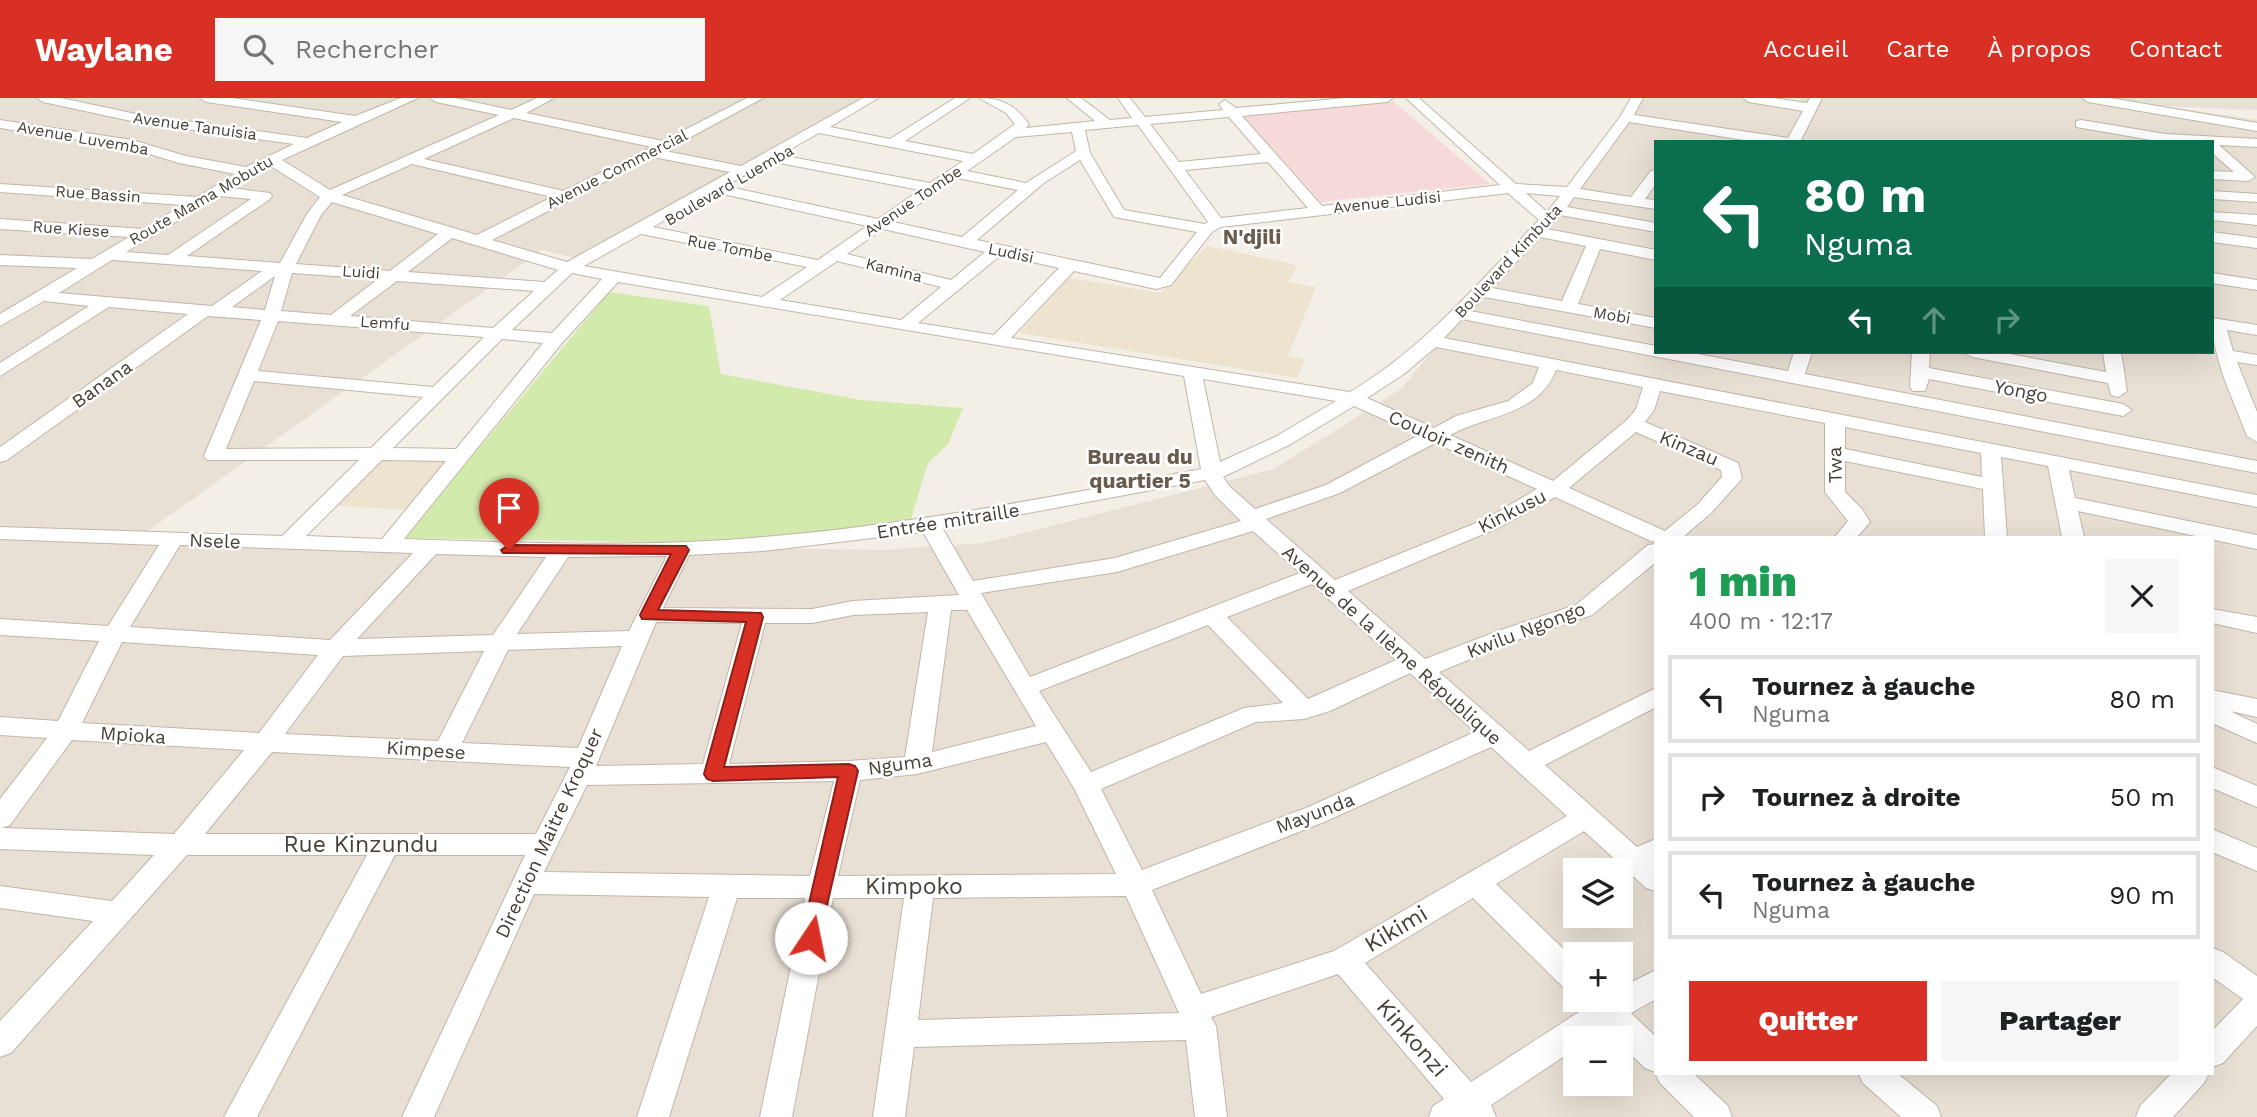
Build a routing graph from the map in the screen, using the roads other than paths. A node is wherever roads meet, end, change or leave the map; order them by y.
1 (43, 98) edge
2 (206, 98) edge
3 (273, 98) edge
4 (410, 98) edge
5 (436, 98) edge
6 (548, 98) edge
7 (752, 98) edge
8 (872, 98) edge
9 (880, 98) edge
10 (964, 98) edge
11 (985, 98) edge
12 (1073, 98) edge
13 (1124, 98) edge
14 (1219, 98) edge
15 (1387, 98) edge
16 (1412, 98) edge
17 (1637, 98) edge
18 (1749, 98) edge
19 (2081, 98) edge
20 (2088, 98) edge
21 (1330, 100) edge
22 (1813, 103) edge
23 (259, 104) junction
24 (2132, 106) junction
25 (1233, 111) junction
26 (2257, 112) edge
27 (513, 114) junction
28 (1626, 118) junction
29 (356, 120) junction
30 (1142, 122) junction
31 (0, 124) edge
32 (1108, 125) junction
33 (1686, 127) junction
34 (2257, 127) edge
35 (1078, 128) junction
36 (212, 129) junction
37 (821, 129) junction
38 (1015, 132) junction
39 (2133, 137) edge
40 (1679, 140) edge
41 (1773, 140) edge
42 (1794, 140) edge
43 (2188, 140) edge
44 (2214, 141) edge
45 (306, 142) junction
46 (893, 143) junction
47 (2257, 144) edge
48 (2214, 147) edge
49 (658, 149) junction
50 (162, 153) junction
51 (1083, 153) junction
52 (772, 157) junction
53 (1272, 157) junction
54 (270, 159) junction
55 (408, 159) junction
56 (975, 159) junction
57 (1176, 167) junction
58 (748, 171) junction
59 (247, 172) junction
60 (2249, 172) edge
61 (954, 173) junction
62 (2214, 175) edge
63 (1654, 177) edge
64 (0, 188) edge
65 (932, 188) junction
66 (1031, 188) junction
67 (1512, 188) junction
68 (718, 189) junction
69 (213, 191) junction
70 (64, 192) junction
71 (1570, 192) junction
72 (2214, 195) edge
73 (329, 196) junction
74 (565, 196) junction
75 (2257, 198) edge
76 (196, 201) junction
77 (1635, 202) junction
78 (1654, 205) edge
79 (1317, 209) junction
80 (2214, 216) edge
81 (2256, 220) edge
82 (1547, 221) junction
83 (878, 224) junction
84 (2, 225) edge
85 (1212, 226) junction
86 (1654, 228) edge
87 (643, 230) junction
88 (142, 233) junction
89 (449, 233) junction
90 (2214, 236) edge
91 (478, 241) junction
92 (965, 243) junction
93 (1595, 243) junction
94 (2257, 243) edge
95 (997, 250) junction
96 (107, 254) junction
97 (1654, 255) edge
98 (172, 259) junction
99 (0, 260) edge
100 (828, 261) junction
101 (92, 264) junction
102 (1070, 266) junction
103 (282, 267) junction
104 (573, 269) junction
105 (392, 274) junction
106 (613, 277) junction
107 (2214, 278) edge
108 (952, 285) junction
109 (2257, 285) edge
110 (550, 287) junction
111 (1480, 291) junction
112 (0, 298) edge
113 (37, 298) junction
114 (106, 303) junction
115 (765, 303) junction
116 (1568, 307) junction
117 (209, 312) junction
118 (1460, 314) junction
119 (271, 317) junction
120 (335, 320) junction
121 (0, 321) edge
122 (1654, 323) edge
123 (2214, 323) edge
124 (905, 325) junction
125 (2257, 330) edge
126 (498, 333) junction
127 (556, 339) junction
128 (999, 340) junction
129 (1432, 341) junction
130 (1654, 351) edge
131 (1672, 354) edge
132 (1802, 354) edge
133 (1921, 354) edge
134 (1983, 354) edge
135 (2112, 354) edge
136 (2225, 355) junction
137 (2257, 360) edge
138 (1550, 362) junction
139 (0, 371) edge
140 (1192, 372) junction
141 (1920, 372) junction
142 (247, 375) junction
143 (1794, 377) junction
144 (2115, 379) junction
145 (1653, 383) junction
146 (438, 393) junction
147 (1352, 398) junction
148 (1919, 401) junction
149 (2123, 410) junction
150 (1835, 419) junction
151 (1634, 424) junction
152 (2257, 434) edge
153 (1434, 435) junction
154 (2130, 441) junction
155 (1991, 449) junction
156 (1835, 453) junction
157 (379, 454) junction
158 (462, 455) junction
159 (0, 456) edge
160 (2057, 462) junction
161 (2257, 467) edge
162 (1213, 473) junction
163 (1993, 485) junction
164 (1555, 490) junction
165 (2257, 501) edge
166 (2067, 503) junction
167 (1253, 521) junction
168 (930, 525) junction
169 (0, 533) edge
170 (1659, 536) edge
171 (1671, 536) edge
172 (1847, 536) edge
173 (1996, 536) edge
174 (2073, 536) edge
175 (173, 540) junction
176 (2257, 542) edge
177 (286, 544) junction
178 (387, 546) junction
179 (430, 547) junction
180 (681, 550) junction
181 (561, 551) junction
182 (1654, 552) edge
183 (1322, 583) junction
184 (970, 596) junction
185 (941, 604) junction
186 (1212, 615) junction
187 (2214, 616) edge
188 (755, 617) junction
189 (2257, 625) edge
190 (0, 627) edge
191 (642, 627) junction
192 (113, 636) junction
193 (499, 643) junction
194 (336, 648) junction
195 (1415, 667) junction
196 (1024, 688) junction
197 (1654, 697) edge
198 (2214, 699) edge
199 (2257, 708) edge
200 (1304, 710) junction
201 (2214, 714) edge
202 (0, 726) edge
203 (65, 731) junction
204 (1050, 732) junction
205 (2257, 734) edge
206 (1493, 735) junction
207 (265, 743) junction
208 (445, 752) junction
209 (1526, 764) junction
210 (917, 765) junction
211 (583, 767) junction
212 (849, 771) junction
213 (713, 774) junction
214 (2214, 778) edge
215 (1086, 785) junction
216 (2257, 797) edge
217 (0, 818) edge
218 (1584, 818) junction
219 (0, 838) edge
220 (388, 843) junction
221 (2214, 843) edge
222 (180, 845) junction
223 (543, 845) junction
224 (1645, 855) edge
225 (2257, 860) edge
226 (1654, 875) edge
227 (525, 882) junction
228 (1475, 882) junction
229 (727, 884) junction
230 (1135, 885) junction
231 (920, 886) junction
232 (821, 887) junction
233 (0, 897) edge
234 (117, 913) junction
235 (1344, 960) junction
236 (2214, 962) edge
237 (1563, 967) edge
238 (1654, 984) edge
239 (1633, 992) edge
240 (2257, 992) edge
241 (2257, 1005) edge
242 (1592, 1012) edge
243 (1608, 1012) edge
244 (12, 1015) edge
245 (1197, 1018) junction
246 (900, 1034) junction
247 (0, 1043) edge
248 (2214, 1051) edge
249 (1654, 1056) edge
250 (1673, 1075) edge
251 (1876, 1075) edge
252 (2191, 1075) edge
253 (1464, 1112) edge
254 (240, 1117) edge
255 (418, 1117) edge
256 (653, 1117) edge
257 (776, 1117) edge
258 (889, 1117) edge
259 (1211, 1117) edge
260 (1716, 1117) edge
261 (1925, 1117) edge
262 (2152, 1117) edge

1 - 36 street, Avenue Tanuisia
2 - 23 street
3 - 23 street
4 - 29 street, Route Mama Mobutu
5 - 27 street
6 - 27 street
7 - 49 street, Avenue Commercial
8 - 37 street, Boulevard Luemba
9 - 37 street, Boulevard Luemba
10 - 46 street
11 - 38 street
12 - 32 street
13 - 30 street
14 - 25 street
15 - 21 street
16 - 67 street
17 - 28 street, Boulevard Kimbuta
18 - 22 street
19 - 39 street
20 - 24 street
21 - 25 street
22 - 42 street
23 - 29 street
23 - 36 street
24 - 26 street
24 - 34 street
25 - 30 street
25 - 53 street
27 - 49 street
27 - 55 street
28 - 33 street
28 - 71 street, Boulevard Kimbuta
29 - 45 street, Route Mama Mobutu
30 - 32 street
30 - 57 street
31 - 50 street, Avenue Luvemba
32 - 35 street
33 - 40 street
33 - 41 street
35 - 38 street
35 - 51 street, Avenue Ludisi
36 - 45 street, Avenue Tanuisia
36 - 50 street
37 - 46 street
37 - 52 street, Boulevard Luemba
38 - 56 street, Avenue Tombe
39 - 43 street
44 - 47 street
45 - 54 street, Route Mama Mobutu
46 - 56 street
48 - 60 street
49 - 58 street
49 - 74 street, Avenue Commercial
50 - 59 street, Avenue Luvemba
51 - 66 street
51 - 85 street, Avenue Ludisi
52 - 58 street, Boulevard Luemba
52 - 65 street
53 - 57 street
53 - 79 street
54 - 59 street, Route Mama Mobutu
54 - 73 street, Couloir zenith
55 - 73 street
55 - 74 street
56 - 61 street, Avenue Tombe
57 - 85 street
58 - 68 street, Boulevard Luemba
59 - 69 street, Route Mama Mobutu
60 - 62 street
61 - 65 street, Avenue Tombe
61 - 66 street
63 - 77 street
64 - 70 street, Rue Bassin
65 - 83 street, Avenue Tombe
66 - 92 street
67 - 71 street, Avenue Ludisi
67 - 79 street, Avenue Ludisi
67 - 82 street
68 - 83 street
68 - 87 street, Boulevard Luemba
69 - 76 street, Route Mama Mobutu
69 - 98 street
70 - 76 street, Rue Bassin
70 - 84 street
71 - 77 street, Avenue Ludisi
71 - 82 street, Boulevard Kimbuta
72 - 75 street
73 - 89 street, Couloir zenith
73 - 103 street
74 - 91 street, Avenue Commercial
76 - 88 street, Route Mama Mobutu
77 - 78 street, Avenue Ludisi
79 - 85 street, Avenue Ludisi
80 - 81 street
82 - 86 street
82 - 93 street
82 - 111 street, Boulevard Kimbuta
83 - 92 street, Ludisi
83 - 100 street, Avenue Tombe
84 - 88 street, Rue Kiese
85 - 102 street, Ludisi
87 - 100 street, Rue Tombe
87 - 104 street, Boulevard Luemba
88 - 96 street, Route Mama Mobutu
89 - 91 street, Couloir zenith
89 - 105 street
90 - 94 street
91 - 104 street, Couloir zenith
92 - 95 street, Ludisi
93 - 97 street
93 - 116 street, Mobi
95 - 102 street, Ludisi
95 - 108 street
96 - 98 street, Luidi
96 - 101 street, Route Mama Mobutu
98 - 103 street, Luidi
99 - 101 street
100 - 108 street, Kamina
100 - 115 street, Avenue Tombe
101 - 113 street, Route Mama Mobutu
102 - 128 street
103 - 105 street, Luidi
103 - 117 street
103 - 119 street
104 - 106 street, Couloir zenith
104 - 110 street
105 - 110 street, Luidi
105 - 120 street
106 - 115 street, Couloir zenith
106 - 127 street
107 - 109 street
108 - 124 street
110 - 126 street
111 - 116 street, Mobi
111 - 118 street, Boulevard Kimbuta
112 - 113 street
113 - 114 street
113 - 121 street, Route Mama Mobutu
114 - 117 street
114 - 139 street
115 - 124 street, Couloir zenith
116 - 122 street, Mobi
117 - 119 street, Lemfu
117 - 159 street, Banana
118 - 129 street, Boulevard Kimbuta
118 - 130 street
119 - 120 street, Lemfu
119 - 142 street
120 - 126 street, Lemfu
123 - 125 street
123 - 136 street
124 - 128 street, Couloir zenith
126 - 127 street, Lemfu
126 - 146 street
127 - 158 street
128 - 140 street, Couloir zenith
129 - 138 street
129 - 147 street, Boulevard Kimbuta
131 - 143 street
132 - 143 street
133 - 141 street
134 - 144 street, Yongo
135 - 144 street
136 - 137 street
136 - 152 street
138 - 145 street
138 - 153 street
140 - 147 street, Couloir zenith
140 - 162 street, Avenue de la IIème République
141 - 148 street
141 - 149 street, Yongo
142 - 146 street
142 - 157 street
143 - 148 street
144 - 149 street
145 - 150 street
145 - 151 street, Kinkusu
146 - 157 street
147 - 153 street, Couloir zenith
147 - 162 street, Entrée mitraille
148 - 154 street
149 - 154 street
150 - 155 street
150 - 156 street, Twa
151 - 164 street, Kinkusu
151 - 171 street, Kinzau
153 - 164 street, Couloir zenith
153 - 167 street
154 - 161 street
155 - 160 street
155 - 163 street
156 - 163 street
156 - 172 street, Twa
157 - 158 street
157 - 177 street
158 - 178 street
160 - 165 street
160 - 166 street
162 - 167 street, Avenue de la IIème République
162 - 168 street, Entrée mitraille
163 - 173 street
164 - 170 street, Couloir zenith
164 - 183 street, Kinkusu
166 - 174 street
166 - 176 street
167 - 183 street, Avenue de la IIème République
167 - 184 street
168 - 180 street, Entrée mitraille
168 - 184 street
169 - 175 street, Nsele
175 - 177 street, Nsele
175 - 192 street
177 - 178 street, Nsele
178 - 179 street, Nsele
179 - 181 street
179 - 194 street
180 - 181 street
180 - 191 street, Direction Maitre Kroquer
181 - 193 street
182 - 195 street, Kwilu Ngongo
183 - 186 street
183 - 195 street, Avenue de la IIème République
184 - 185 street
184 - 196 street
185 - 188 street
185 - 210 street
186 - 196 street
186 - 200 street
187 - 189 street
188 - 191 street
188 - 213 street
190 - 192 street
191 - 193 street
191 - 211 street, Direction Maitre Kroquer
192 - 194 street
192 - 203 street
193 - 194 street
193 - 208 street
194 - 207 street
195 - 200 street
195 - 206 street, Avenue de la IIème République
196 - 204 street
197 - 209 street
198 - 199 street
200 - 215 street
201 - 205 street
202 - 203 street, Mpioka
203 - 207 street, Mpioka
203 - 217 street
204 - 210 street, Nguma
204 - 215 street
206 - 209 street, Avenue de la IIème République
206 - 230 street, Mayunda
207 - 208 street, Kimpese
207 - 222 street
208 - 211 street, Kimpese
209 - 218 street, Avenue de la IIème République
210 - 212 street, Nguma
211 - 213 street, Nguma
211 - 223 street, Direction Maitre Kroquer
212 - 213 street, Nguma
212 - 232 street
214 - 216 street
215 - 230 street
218 - 224 street, Avenue de la IIème République
218 - 228 street, Kikimi
219 - 222 street, Rue Kinzundu
220 - 222 street, Rue Kinzundu
220 - 223 street, Rue Kinzundu
220 - 254 street
221 - 225 street
222 - 234 street
223 - 227 street, Direction Maitre Kroquer
224 - 226 street, Avenue de la IIème République
227 - 229 street, Kimpoko
227 - 255 street, Direction Maitre Kroquer
228 - 235 street, Kikimi
228 - 237 street
229 - 232 street, Kimpoko
229 - 256 street
230 - 231 street, Kimpoko
230 - 245 street
231 - 232 street, Kimpoko
231 - 246 street
232 - 257 street
233 - 234 street
234 - 244 street
235 - 245 street, Kikimi
235 - 253 street, Kinkonzi
236 - 240 street
238 - 239 street
241 - 248 street
242 - 253 street
243 - 249 street
244 - 247 street
245 - 246 street
245 - 259 street
246 - 258 street
250 - 260 street
251 - 261 street
252 - 262 street

